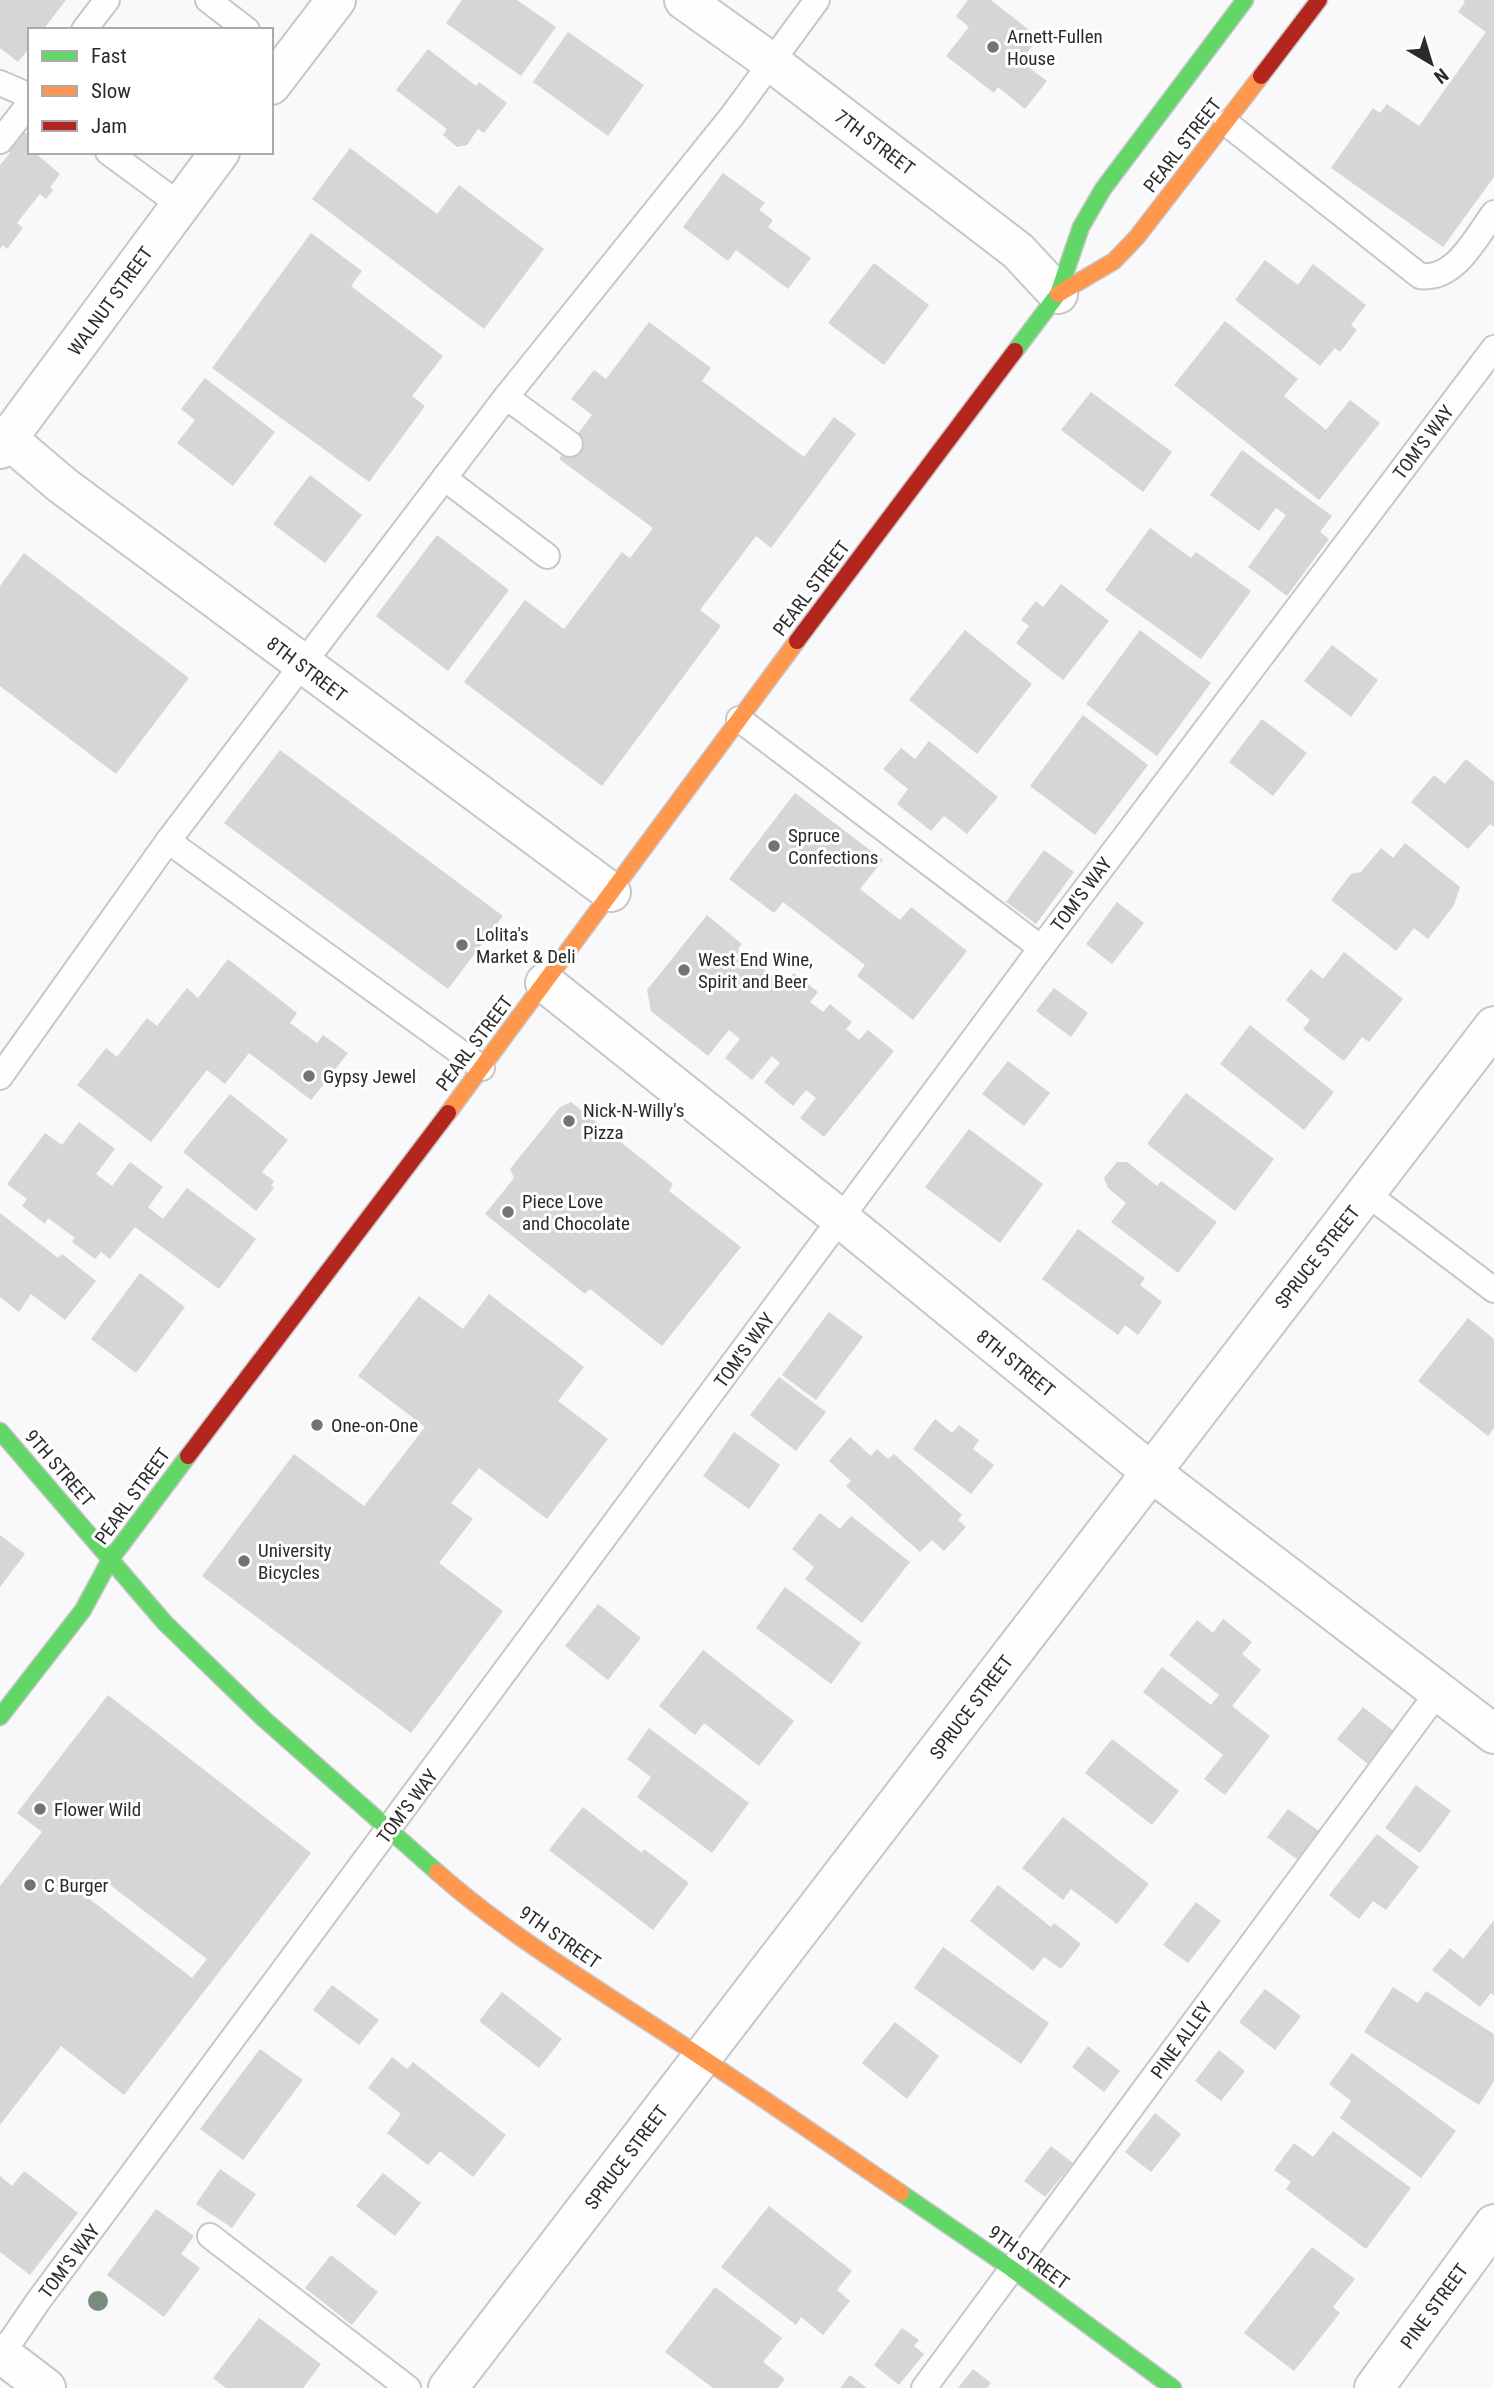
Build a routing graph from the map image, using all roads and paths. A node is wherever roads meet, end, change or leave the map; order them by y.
1 (107, 0) edge
2 (208, 0) edge
3 (336, 0) edge
4 (684, 0) edge
5 (817, 0) edge
6 (1245, 0) edge
7 (1319, 0) edge
8 (86, 28) edge
9 (244, 28) edge
10 (771, 62) junction
11 (277, 65) edge
12 (0, 83) edge
13 (28, 95) edge
14 (28, 106) edge
15 (1226, 122) junction
16 (0, 141) edge
17 (111, 154) edge
18 (218, 154) edge
19 (180, 205) junction
20 (1494, 213) edge
21 (1058, 294) junction
22 (1494, 348) edge
23 (506, 397) junction
24 (4, 444) edge
25 (570, 444) dead end
26 (444, 478) junction
27 (547, 556) dead end
28 (303, 666) junction
29 (739, 719) junction
30 (168, 841) junction
31 (611, 892) junction
32 (1041, 948) junction
33 (545, 983) junction
34 (1494, 1026) edge
35 (482, 1068) junction
36 (0, 1077) edge
37 (1366, 1193) junction
38 (841, 1219) junction
39 (1494, 1290) edge
40 (0, 1432) edge
41 (1151, 1472) junction
42 (110, 1560) junction
43 (1438, 1692) junction
44 (0, 1717) edge
45 (1494, 1734) edge
46 (388, 1832) junction
47 (702, 2057) junction
48 (1494, 2224) edge
49 (210, 2236) dead end
50 (1012, 2269) junction
51 (1, 2355) edge
52 (46, 2388) edge
53 (408, 2388) edge
54 (448, 2388) edge
55 (924, 2388) edge
56 (1172, 2388) edge
57 (1374, 2388) edge

1 - 8 lane
2 - 9 lane
3 - 11 street
4 - 10 street, 7TH STREET
5 - 10 lane
6 - 21 street, PEARL STREET
7 - 15 street, PEARL STREET
10 - 21 street, 7TH STREET
10 - 23 lane
12 - 13 lane
14 - 16 lane
15 - 20 lane
15 - 21 street, PEARL STREET
17 - 19 lane
18 - 19 street, WALNUT STREET
19 - 24 street, WALNUT STREET
21 - 29 street, PEARL STREET
22 - 32 lane, TOM'S WAY
23 - 25 lane
23 - 26 lane
24 - 28 street, 8TH STREET
26 - 27 lane
26 - 28 lane
28 - 30 lane
28 - 31 street, 8TH STREET
29 - 31 street, PEARL STREET
29 - 32 lane
30 - 35 lane
30 - 36 lane
31 - 33 street, PEARL STREET
32 - 38 lane, TOM'S WAY
33 - 35 street, PEARL STREET
33 - 38 street, 8TH STREET
34 - 37 street, SPRUCE STREET
35 - 42 street, PEARL STREET
37 - 39 lane
37 - 41 street, SPRUCE STREET
38 - 41 street, 8TH STREET
38 - 46 lane, TOM'S WAY
40 - 42 street, 9TH STREET
41 - 43 street, 8TH STREET
41 - 47 street, SPRUCE STREET
42 - 44 street, PEARL STREET
42 - 46 street, 9TH STREET
43 - 45 street, 8TH STREET
43 - 50 lane, PINE ALLEY
46 - 47 street, 9TH STREET
46 - 51 lane, TOM'S WAY
47 - 50 street, 9TH STREET
47 - 54 street, SPRUCE STREET
48 - 57 street, PINE STREET
49 - 53 lane
50 - 55 lane, PINE ALLEY
50 - 56 street, 9TH STREET
51 - 52 street

